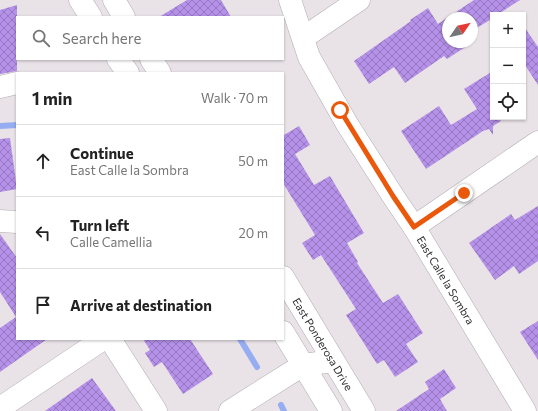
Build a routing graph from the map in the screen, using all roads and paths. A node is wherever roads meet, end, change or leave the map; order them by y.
1 (80, 0) edge
2 (114, 0) edge
3 (290, 0) edge
4 (359, 0) edge
5 (90, 16) edge
6 (123, 16) edge
7 (303, 38) junction
8 (119, 60) edge
9 (152, 60) edge
10 (127, 72) edge
11 (159, 72) edge
12 (16, 83) edge
13 (0, 87) edge
14 (538, 142) edge
15 (414, 227) junction
16 (284, 279) edge
17 (284, 334) edge
18 (102, 340) edge
19 (111, 340) edge
20 (333, 361) junction
21 (303, 365) junction
22 (529, 407) edge
23 (0, 408) edge
24 (156, 411) edge
25 (230, 411) edge
26 (331, 411) edge
27 (364, 411) edge

1 - 5 street
2 - 6 street
3 - 7 street, East Calle la Sombra
4 - 7 street
7 - 15 street, East Calle la Sombra
8 - 10 street
9 - 11 street
12 - 13 street
14 - 15 street
15 - 22 street, East Calle la Sombra
16 - 20 street, East Ponderosa Drive
17 - 21 street
18 - 23 street
19 - 24 street
20 - 21 street
20 - 27 street, East Ponderosa Drive
21 - 25 street
21 - 26 street

